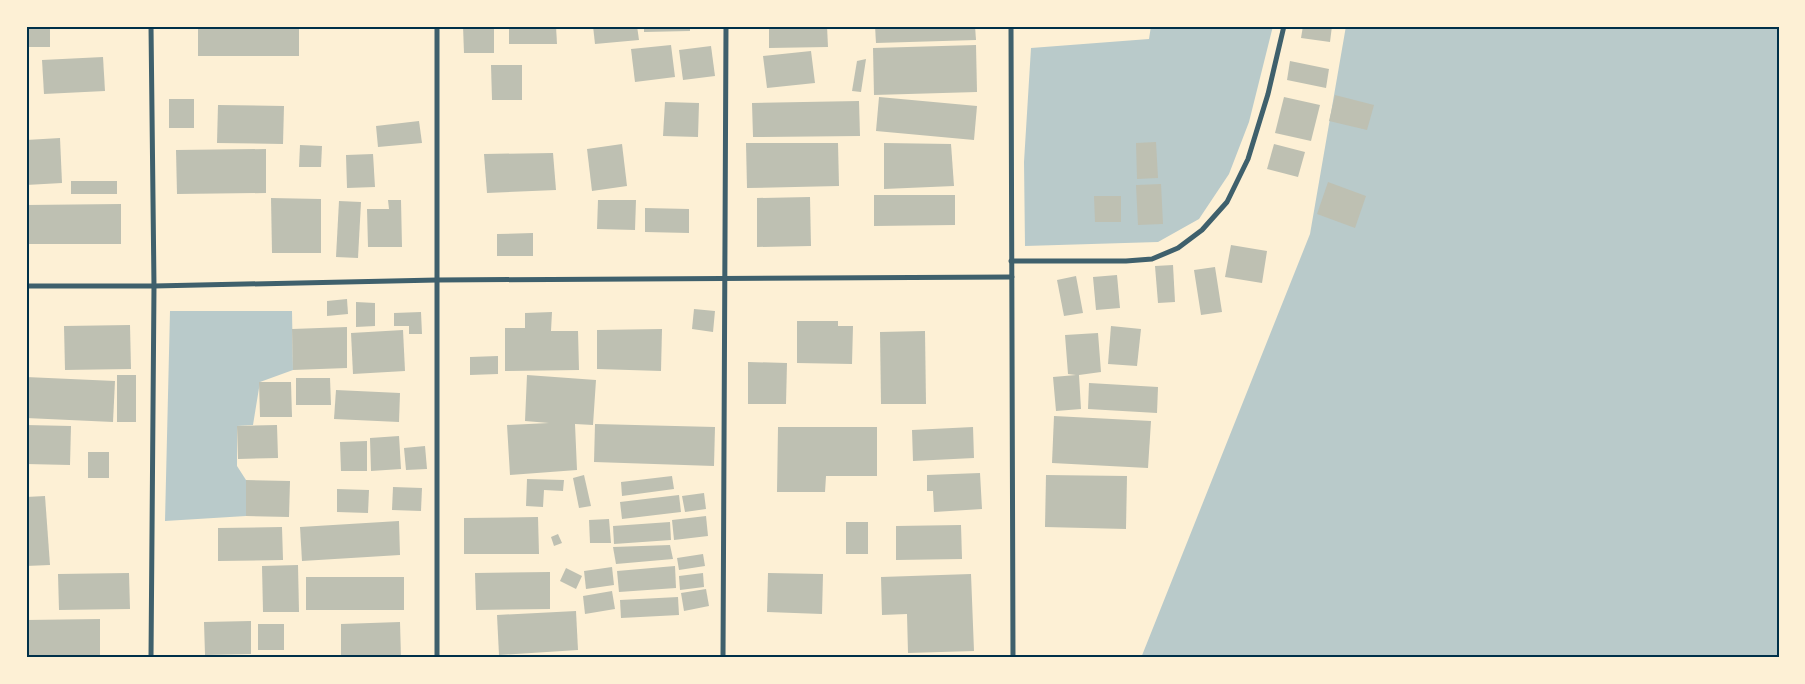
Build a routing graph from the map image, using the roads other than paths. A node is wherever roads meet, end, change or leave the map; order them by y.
1 (151, 26) edge
2 (437, 26) edge
3 (726, 26) edge
4 (1010, 26) edge
5 (1284, 26) edge
6 (1011, 261) junction
7 (1012, 277) junction
8 (726, 279) junction
9 (437, 280) junction
10 (26, 286) edge
11 (154, 286) junction
12 (151, 658) edge
13 (437, 658) edge
14 (723, 658) edge
15 (1012, 658) edge

1 - 11 street
2 - 9 street
3 - 8 street
4 - 6 street
5 - 6 street
6 - 7 street
7 - 8 street
7 - 15 street
8 - 9 street
8 - 14 street
9 - 11 street
9 - 13 street
10 - 11 street
11 - 12 street

